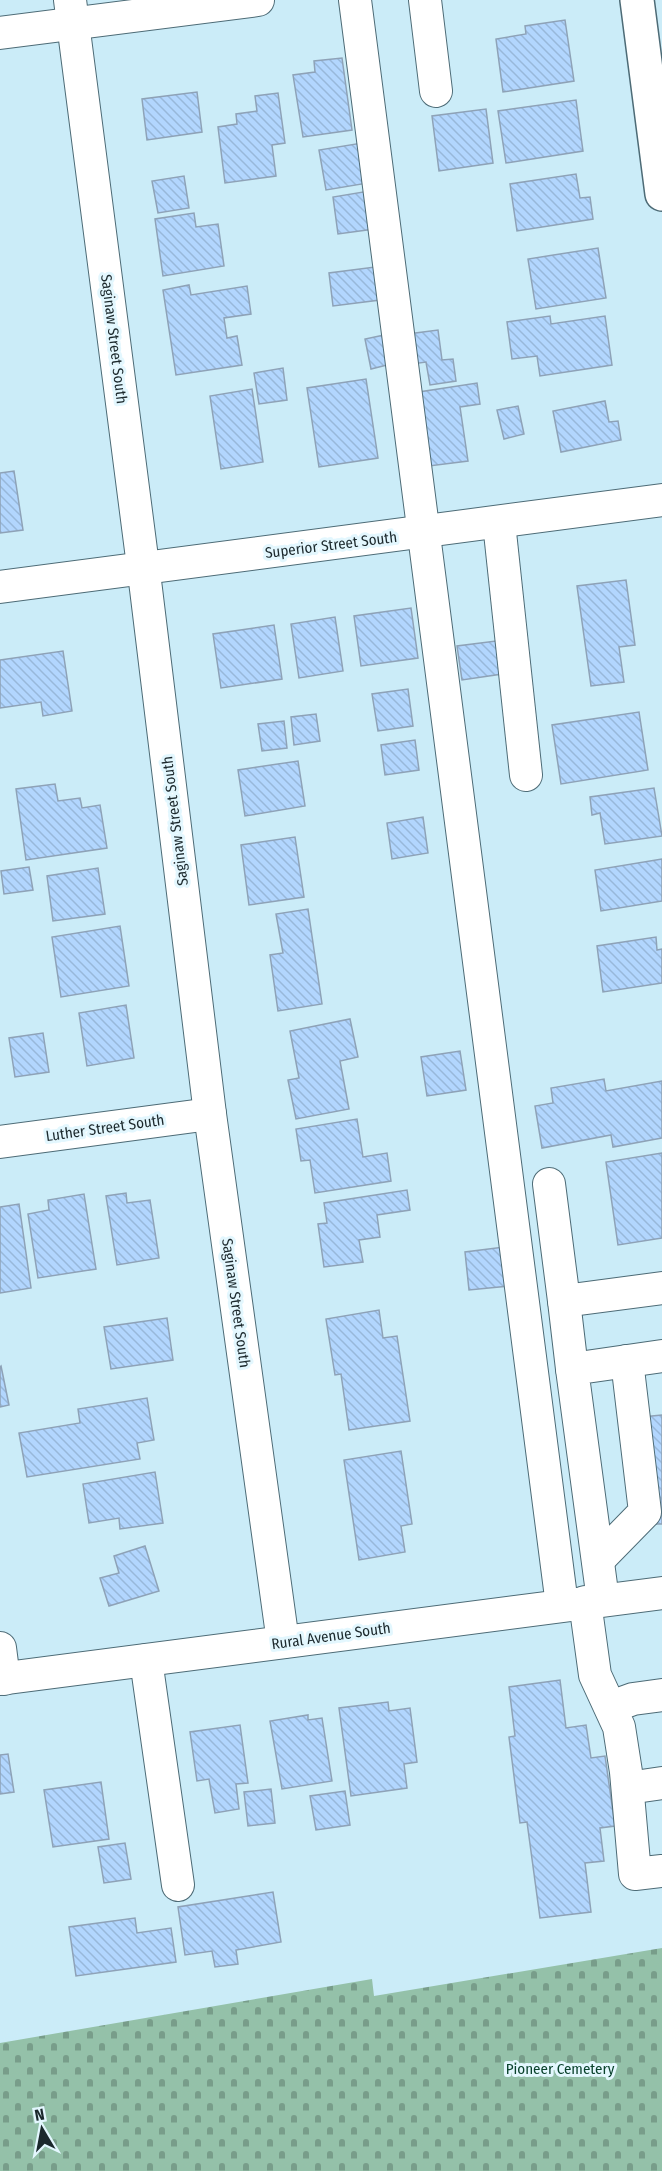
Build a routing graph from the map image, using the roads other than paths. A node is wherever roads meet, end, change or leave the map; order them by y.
1 (258, 0) edge
2 (355, 0) edge
3 (425, 0) edge
4 (637, 0) edge
5 (72, 12) edge
6 (0, 33) edge
7 (652, 43) edge
8 (436, 91) dead end
9 (662, 194) edge
10 (662, 500) edge
11 (499, 523) junction
12 (423, 533) junction
13 (144, 569) junction
14 (0, 587) edge
15 (526, 775) dead end
16 (210, 1114) junction
17 (0, 1142) edge
18 (549, 1184) dead end
19 (662, 1288) edge
20 (564, 1301) junction
21 (662, 1356) edge
22 (627, 1361) junction
23 (572, 1369) junction
24 (598, 1560) junction
25 (662, 1593) edge
26 (583, 1602) junction
27 (283, 1642) junction
28 (0, 1648) edge
29 (146, 1660) junction
30 (2, 1679) edge
31 (662, 1695) edge
32 (611, 1707) junction
33 (662, 1783) edge
34 (628, 1788) junction
35 (649, 1873) edge
36 (178, 1885) dead end

1 - 5 street
2 - 12 street
3 - 8 street
4 - 7 main road
5 - 6 street
5 - 13 street, Saginaw Street South
7 - 9 main road
10 - 11 street, Superior Street South
11 - 12 street, Superior Street South
11 - 15 street
12 - 13 street, Superior Street South
12 - 26 street
13 - 14 street, Superior Street South
13 - 16 street, Saginaw Street South
16 - 17 street, Luther Street South
16 - 27 street, Saginaw Street South
18 - 20 street
19 - 20 street
20 - 23 street
21 - 22 street
22 - 23 street
22 - 24 street
23 - 24 street
24 - 26 street
25 - 26 street, Rural Avenue South
26 - 27 street, Rural Avenue South
26 - 32 street
27 - 29 street, Rural Avenue South
28 - 30 street
29 - 30 street, Rural Avenue South
29 - 36 street
31 - 32 street
32 - 34 street
33 - 34 street
34 - 35 street

